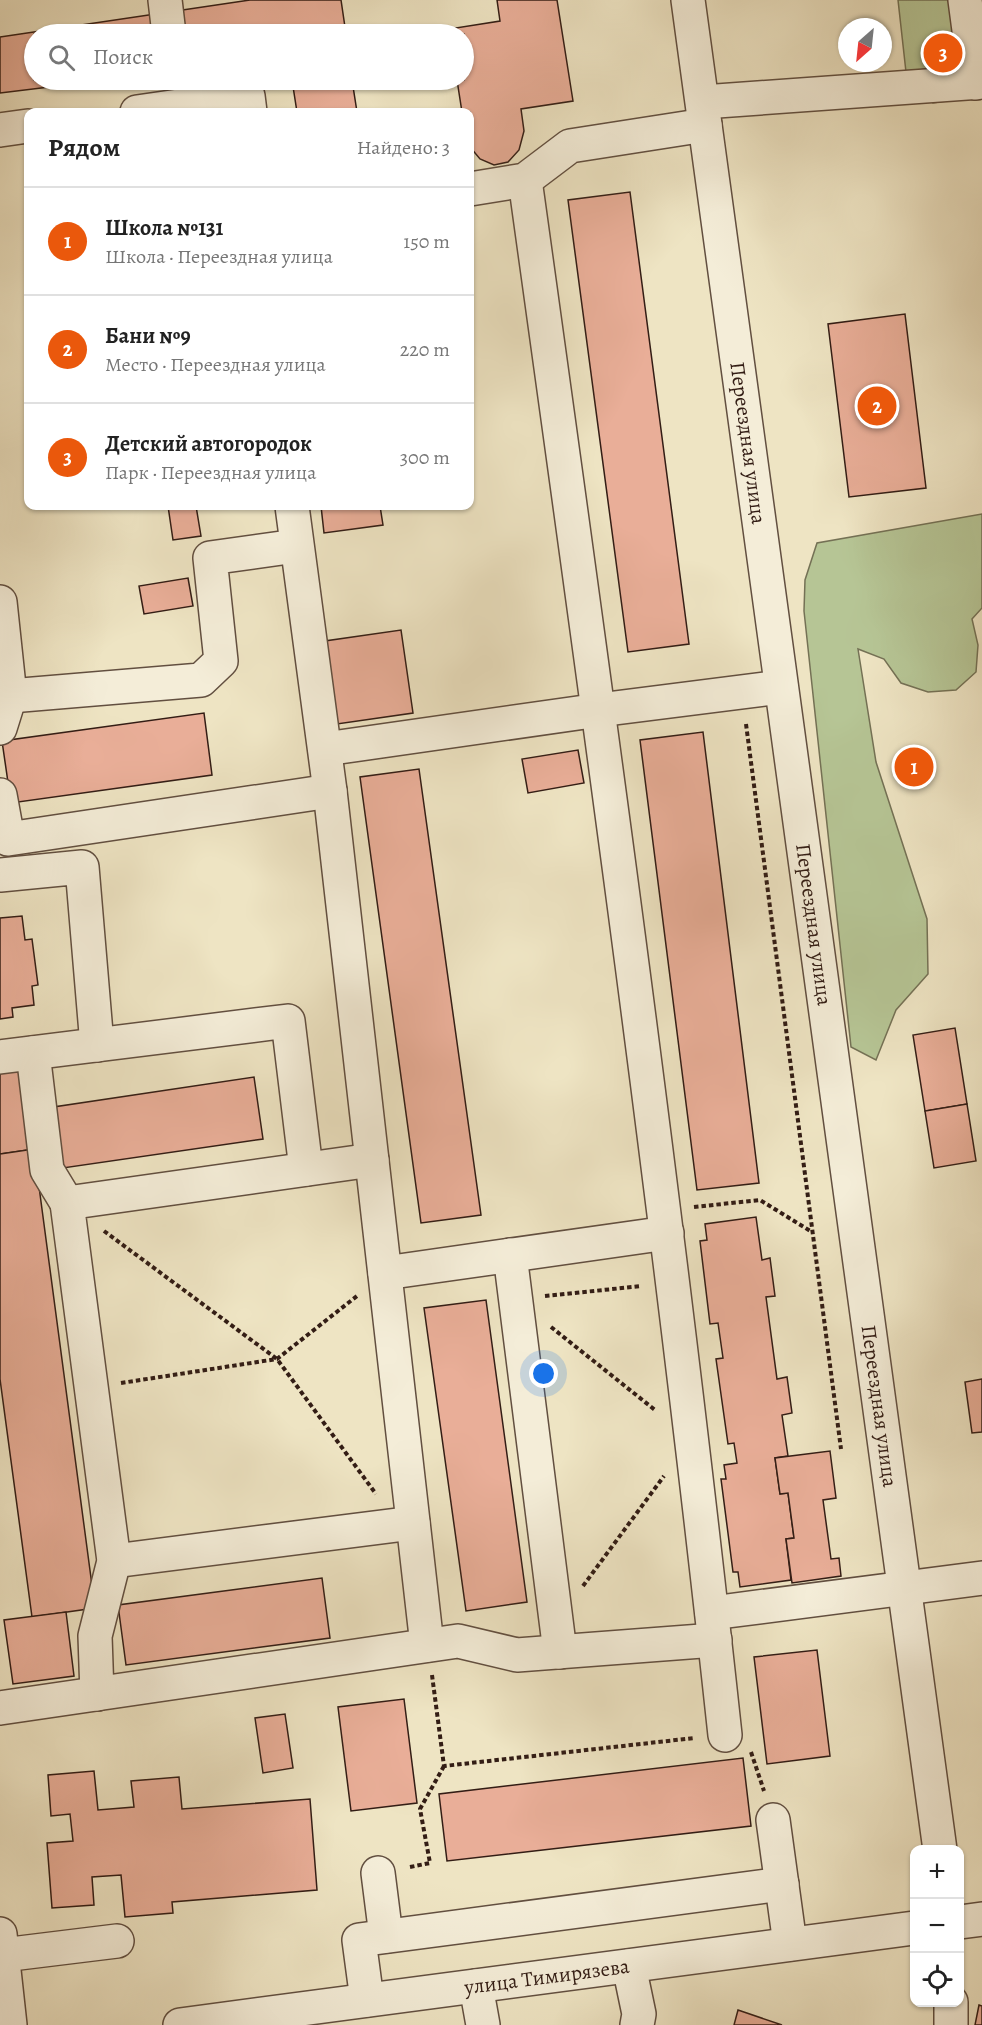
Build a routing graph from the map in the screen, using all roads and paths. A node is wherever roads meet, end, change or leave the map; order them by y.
1 (165, 0) edge
2 (688, 0) edge
3 (965, 0) edge
4 (169, 24) edge
5 (979, 82) edge
6 (178, 93) edge
7 (146, 108) edge
8 (250, 108) edge
9 (704, 113) junction
10 (24, 127) edge
11 (0, 130) edge
12 (525, 180) junction
13 (474, 188) edge
14 (292, 510) edge
15 (296, 546) junction
16 (0, 602) edge
17 (781, 687) junction
18 (742, 692) junction
19 (10, 696) junction
20 (598, 710) junction
21 (0, 728) edge
22 (325, 749) junction
23 (330, 791) junction
24 (0, 795) edge
25 (0, 875) edge
26 (97, 1045) junction
27 (33, 1053) junction
28 (0, 1057) edge
29 (372, 1160) junction
30 (306, 1169) junction
31 (67, 1203) junction
32 (665, 1222) junction
33 (813, 1232) junction
34 (510, 1256) junction
35 (385, 1273) junction
36 (673, 1283) junction
37 (515, 1299) junction
38 (277, 1359) junction
39 (91, 1388) junction
40 (691, 1439) junction
41 (841, 1449) dead end
42 (399, 1525) junction
43 (114, 1561) junction
44 (982, 1578) edge
45 (904, 1589) junction
46 (713, 1627) junction
47 (558, 1638) junction
48 (428, 1645) junction
49 (97, 1694) junction
50 (0, 1708) edge
51 (725, 1735) junction
52 (444, 1766) junction
53 (773, 1820) joint
54 (939, 1845) edge
55 (378, 1873) joint
56 (782, 1884) junction
57 (982, 1919) edge
58 (964, 1921) edge
59 (910, 1929) edge
60 (386, 1936) junction
61 (117, 1941) dead end
62 (1, 1944) edge
63 (790, 1944) junction
64 (628, 1965) junction
65 (476, 1986) junction
66 (367, 2000) junction
67 (951, 2007) edge
68 (10, 2025) edge
69 (180, 2025) edge
70 (483, 2025) edge
71 (638, 2025) edge
72 (951, 2025) edge

1 - 4 street
2 - 9 street, Переездная улица
3 - 5 street
5 - 9 street
6 - 7 street
6 - 8 street
9 - 12 street
9 - 17 street, Переездная улица
10 - 11 street
12 - 13 street
12 - 20 street
14 - 15 street
15 - 19 street
15 - 22 street
16 - 19 street
17 - 18 street
17 - 45 street, Переездная улица
18 - 20 street
18 - 33 path
19 - 21 street
20 - 22 street
20 - 32 street
22 - 23 street
23 - 24 street
23 - 29 street
25 - 26 street
26 - 27 street
26 - 30 street
27 - 28 street
27 - 31 street
29 - 30 street
29 - 35 street
30 - 31 street
31 - 38 path
31 - 39 street
32 - 33 path
32 - 34 street
32 - 36 street
33 - 41 path
34 - 35 street
34 - 37 street
35 - 38 path
35 - 42 street
36 - 37 path
36 - 40 street
37 - 40 path
37 - 47 street
38 - 39 path
38 - 42 path
39 - 43 street
40 - 46 street
40 - 47 path
42 - 43 street
42 - 48 street
43 - 49 street
44 - 45 street
45 - 46 street
45 - 54 street, Переездная улица
46 - 47 street
46 - 51 street
47 - 48 street
48 - 49 street
48 - 52 path
49 - 50 street
51 - 52 path
51 - 53 path
52 - 55 path
53 - 56 street
55 - 60 street
56 - 60 street
56 - 63 street
57 - 58 street
59 - 63 street, улица Тимирязева
60 - 66 street
61 - 62 street
62 - 68 street
63 - 64 street, улица Тимирязева
64 - 65 street, улица Тимирязева
64 - 71 street
65 - 66 street, улица Тимирязева
65 - 70 street
66 - 69 street, улица Тимирязева
67 - 72 street

